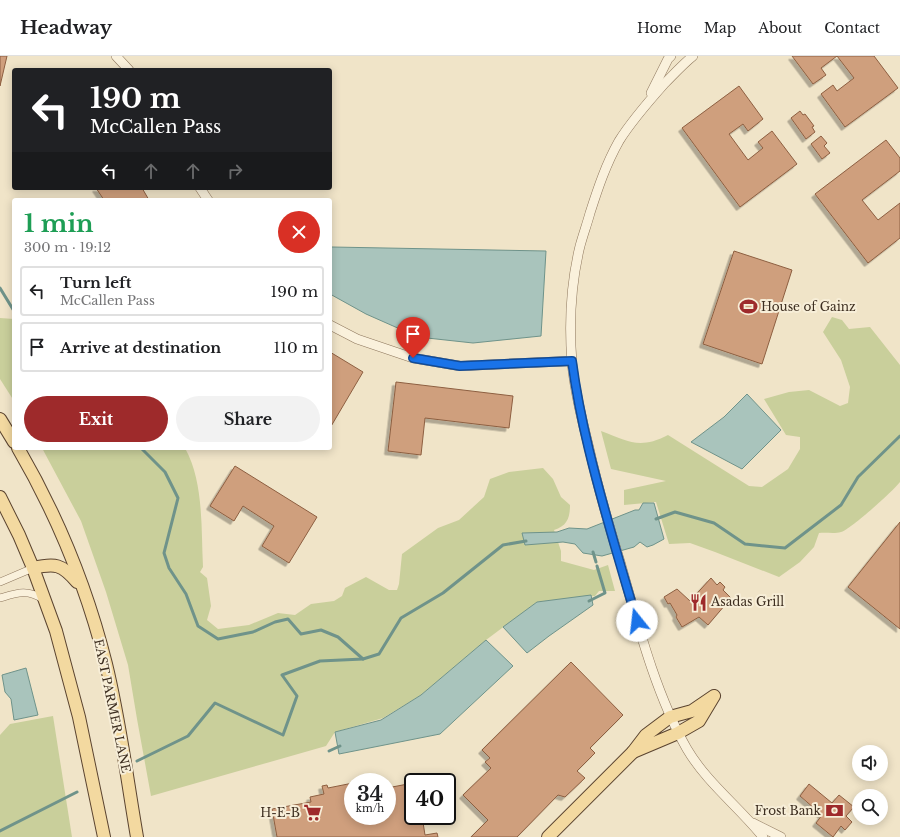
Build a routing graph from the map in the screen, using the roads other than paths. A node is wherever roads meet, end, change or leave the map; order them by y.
1 (116, 56) edge
2 (672, 56) edge
3 (693, 56) edge
4 (127, 68) edge
5 (646, 104) junction
6 (332, 326) edge
7 (572, 361) junction
8 (0, 419) edge
9 (12, 439) edge
10 (19, 450) edge
11 (0, 496) edge
12 (33, 568) junction
13 (0, 582) edge
14 (85, 593) junction
15 (0, 598) edge
16 (45, 599) junction
17 (670, 717) junction
18 (678, 733) junction
19 (634, 752) junction
20 (750, 821) junction
21 (104, 837) edge
22 (137, 837) edge
23 (548, 837) edge
24 (763, 837) edge
25 (781, 837) edge

1 - 4 street
2 - 5 street
3 - 5 street
5 - 7 street
6 - 7 street
7 - 17 street
8 - 9 main road
10 - 14 main road, EAST PARMER LANE
11 - 12 main road
12 - 13 street
12 - 14 main road
12 - 16 main road
14 - 22 main road, EAST PARMER LANE
15 - 16 street
16 - 21 main road
17 - 18 street
17 - 18 main road
17 - 19 main road
18 - 19 main road
18 - 20 street
19 - 23 main road
20 - 24 street
20 - 25 street

